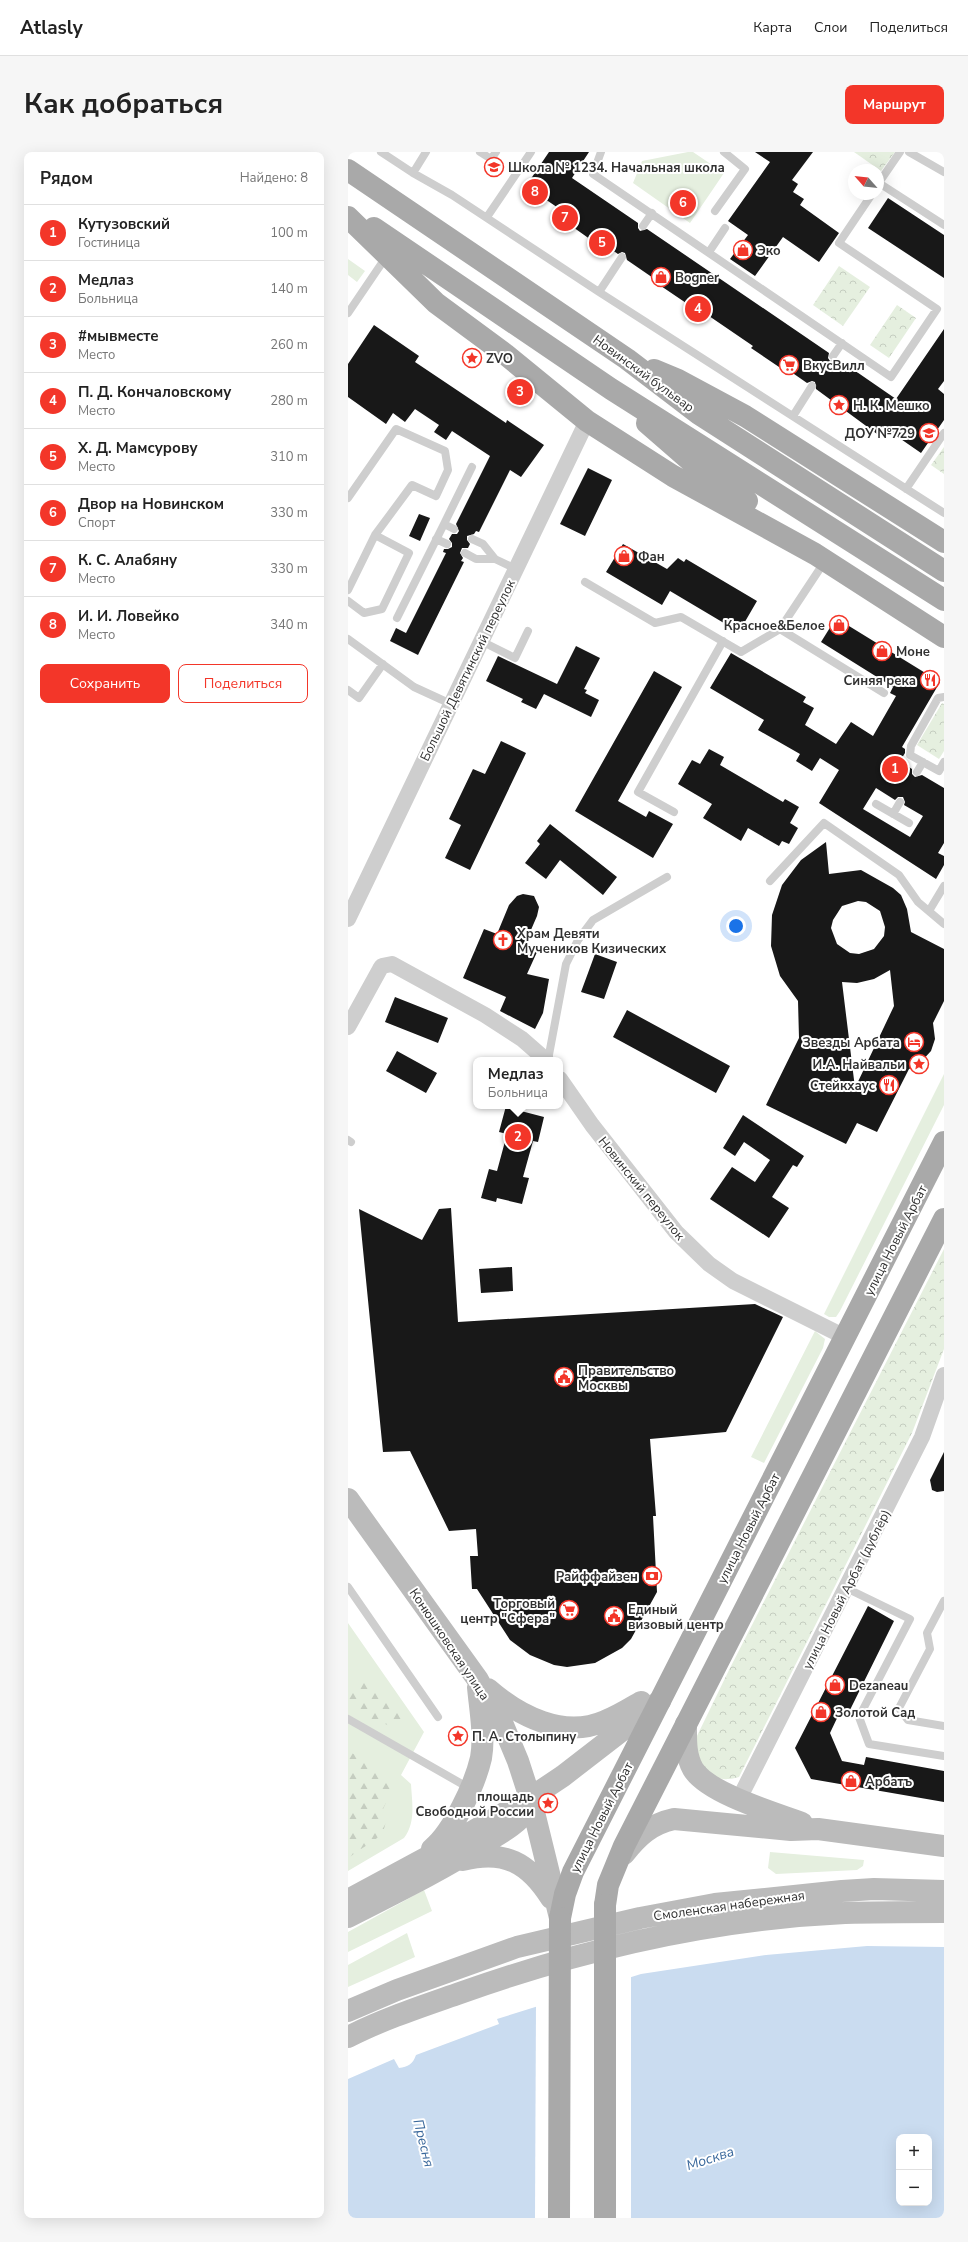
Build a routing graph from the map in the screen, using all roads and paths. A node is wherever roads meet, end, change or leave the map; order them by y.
1 (381, 152) edge
2 (426, 152) edge
3 (480, 152) edge
4 (496, 152) edge
5 (531, 152) edge
6 (601, 152) edge
7 (724, 152) edge
8 (900, 152) edge
9 (909, 152) edge
10 (348, 170) edge
11 (944, 172) edge
12 (413, 173) junction
13 (884, 175) edge
14 (884, 188) edge
15 (868, 200) edge
16 (348, 211) edge
17 (715, 211) dead end
18 (652, 213) junction
19 (348, 217) edge
20 (487, 217) junction
21 (944, 225) edge
22 (643, 226) dead end
23 (725, 228) dead end
24 (708, 252) junction
25 (388, 254) junction
26 (622, 257) dead end
27 (599, 292) junction
28 (348, 313) edge
29 (842, 343) junction
30 (833, 356) dead end
31 (627, 358) junction
32 (812, 386) dead end
33 (611, 389) junction
34 (793, 416) junction
35 (587, 421) junction
36 (944, 433) edge
37 (472, 467) dead end
38 (906, 489) junction
39 (348, 498) edge
40 (944, 513) edge
41 (444, 524) junction
42 (454, 529) dead end
43 (375, 535) junction
44 (436, 539) junction
45 (472, 539) dead end
46 (944, 542) edge
47 (447, 544) dead end
48 (465, 553) dead end
49 (820, 557) junction
50 (495, 559) junction
51 (516, 569) junction
52 (944, 571) edge
53 (585, 582) dead end
54 (348, 590) edge
55 (944, 600) edge
56 (348, 601) edge
57 (397, 618) dead end
58 (780, 629) junction
59 (528, 631) dead end
60 (944, 637) edge
61 (348, 639) edge
62 (481, 641) junction
63 (723, 641) junction
64 (383, 664) junction
65 (348, 690) edge
66 (884, 693) dead end
67 (944, 697) edge
68 (451, 704) junction
69 (923, 762) junction
70 (944, 762) edge
71 (917, 772) dead end
72 (942, 773) edge
73 (900, 802) dead end
74 (876, 804) dead end
75 (674, 812) dead end
76 (893, 814) junction
77 (909, 823) dead end
78 (666, 877) dead end
79 (770, 881) dead end
80 (944, 886) edge
81 (929, 911) junction
82 (348, 919) edge
83 (944, 924) edge
84 (348, 1027) edge
85 (543, 1057) edge
86 (548, 1057) edge
87 (563, 1083) edge
88 (944, 1142) edge
89 (944, 1219) edge
90 (845, 1337) junction
91 (944, 1375) edge
92 (348, 1499) edge
93 (348, 1587) edge
94 (846, 1588) junction
95 (944, 1601) edge
96 (674, 1672) junction
97 (478, 1680) junction
98 (660, 1700) junction
99 (438, 1717) dead end
100 (348, 1719) edge
101 (686, 1724) junction
102 (944, 1726) edge
103 (944, 1756) edge
104 (469, 1788) junction
105 (739, 1799) junction
106 (531, 1801) junction
107 (818, 1829) junction
108 (944, 1846) edge
109 (454, 1863) junction
110 (614, 1868) junction
111 (403, 1870) junction
112 (944, 1891) edge
113 (348, 1900) edge
114 (944, 1912) edge
115 (348, 1917) edge
116 (560, 1918) junction
117 (348, 2011) edge
118 (348, 2037) edge
119 (559, 2218) edge
120 (605, 2218) edge

1 - 12 lane
2 - 12 lane
3 - 4 lane
5 - 20 lane
6 - 18 lane
7 - 17 lane
8 - 13 lane
9 - 11 lane
10 - 31 main road, Новинский бульвар
12 - 20 lane
14 - 21 lane
15 - 29 lane
16 - 33 main road
18 - 22 lane
18 - 24 lane
19 - 25 main road
20 - 27 lane
23 - 24 lane
24 - 29 lane
25 - 28 lane
25 - 35 main road
26 - 27 lane
27 - 34 lane
29 - 30 lane
31 - 46 main road
31 - 52 main road, Новинский бульвар
32 - 34 lane
33 - 49 main road
33 - 55 main road
34 - 38 lane
35 - 49 main road
35 - 51 street, Большой Девятинский переулок
36 - 38 lane
37 - 41 lane
38 - 40 lane
39 - 43 lane
41 - 42 lane
41 - 44 lane
43 - 54 lane
43 - 56 lane
44 - 47 lane
44 - 57 lane
45 - 50 lane
48 - 50 lane
49 - 58 lane
49 - 60 main road
50 - 51 lane
51 - 62 street, Большой Девятинский переулок
53 - 63 lane
58 - 63 lane
58 - 66 lane
59 - 62 lane
61 - 64 lane
62 - 68 street, Большой Девятинский переулок
63 - 75 lane
64 - 65 lane
64 - 68 lane
67 - 69 lane
68 - 82 street, Большой Девятинский переулок
69 - 71 lane
69 - 72 lane
70 - 72 lane
73 - 76 lane
74 - 76 lane
76 - 77 lane
78 - 86 lane
79 - 81 lane
80 - 81 lane
81 - 83 lane
84 - 85 street
87 - 90 street, Новинский переулок
88 - 90 main road, улица Новый Арбат
89 - 101 main road
90 - 96 main road, улица Новый Арбат
91 - 94 street, улица Новый Арбат (дублёр)
92 - 97 main road, Конюшковская улица
93 - 99 lane
94 - 103 lane
94 - 105 street, улица Новый Арбат (дублёр)
95 - 102 lane
96 - 97 main road
96 - 98 main road, улица Новый Арбат
97 - 104 main road
97 - 106 main road, Конюшковская улица
98 - 106 main road
98 - 116 main road, улица Новый Арбат
100 - 104 lane
101 - 105 main road
101 - 110 main road
104 - 111 main road
105 - 107 main road
106 - 109 main road
106 - 111 main road
106 - 116 main road, Конюшковская улица
107 - 108 main road
107 - 110 main road
109 - 115 main road
109 - 116 main road
110 - 120 main road, bridge
111 - 113 main road
112 - 117 main road, Смоленская набережная
114 - 118 main road, Смоленская набережная
116 - 119 main road, улица Новый Арбат, bridge

